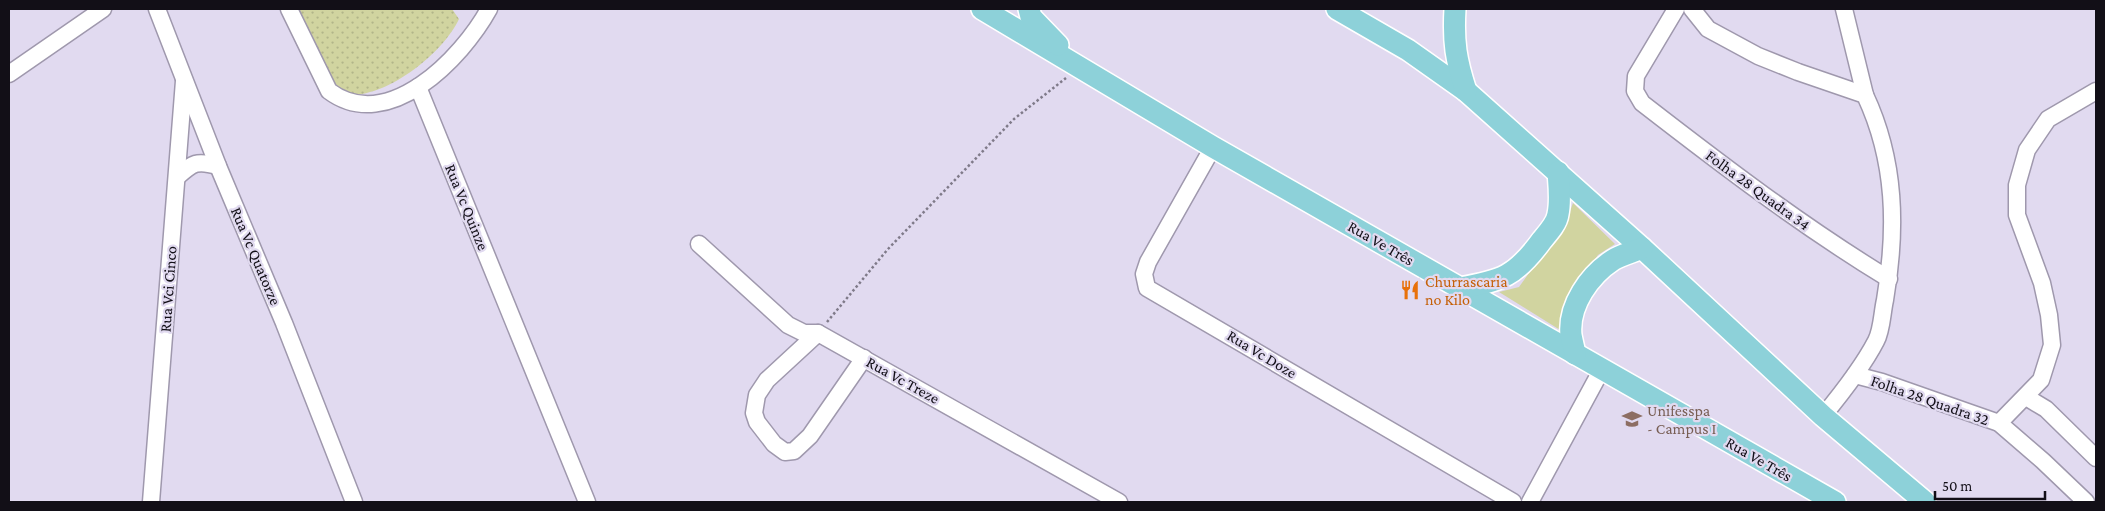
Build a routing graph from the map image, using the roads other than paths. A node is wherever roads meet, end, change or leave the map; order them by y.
1 (103, 9) edge
2 (157, 9) edge
3 (289, 9) edge
4 (982, 9) edge
5 (1029, 9) edge
6 (1337, 9) edge
7 (1455, 9) edge
8 (1676, 9) edge
9 (1692, 9) edge
10 (1844, 9) edge
11 (487, 10) edge
12 (1080, 67) junction
13 (9, 74) edge
14 (185, 76) junction
15 (418, 87) junction
16 (1466, 91) junction
17 (2096, 91) edge
18 (1865, 95) junction
19 (1213, 147) junction
20 (218, 166) junction
21 (1558, 172) junction
22 (176, 177) junction
23 (699, 244) dead end
24 (1642, 248) junction
25 (1888, 279) junction
26 (1459, 288) junction
27 (818, 333) junction
28 (1575, 354) junction
29 (864, 358) junction
30 (1602, 369) junction
31 (1855, 374) junction
32 (2041, 380) junction
33 (2026, 396) junction
34 (2046, 408) junction
35 (1823, 416) junction
36 (1999, 423) junction
37 (2096, 458) edge
38 (151, 502) edge
39 (354, 502) edge
40 (587, 502) edge
41 (1119, 502) edge
42 (1513, 502) edge
43 (1530, 502) edge
44 (1835, 502) edge
45 (1925, 502) edge
46 (2086, 502) edge

1 - 13 street
2 - 14 street, Rua Vc Quatorze
3 - 15 street
4 - 12 main road, Rua Ve Três
5 - 12 main road
6 - 16 main road
7 - 16 main road
8 - 25 street, Folha 28 Quadra 34
9 - 18 street
10 - 18 street
11 - 15 street
12 - 19 main road, Rua Ve Três
14 - 20 street, Rua Vc Quatorze
14 - 22 street, Rua Vci Cinco
15 - 40 street, Rua Vc Quinze
16 - 21 main road
17 - 32 street, Folha 28 Quadra 32
18 - 25 street
19 - 26 main road, Rua Ve Três
19 - 42 street, Rua Vc Doze
20 - 22 street
20 - 39 street, Rua Vc Quatorze
21 - 24 main road
21 - 26 main road
22 - 38 street, Rua Vci Cinco
23 - 27 street, Rua Vc Treze
24 - 28 main road
24 - 35 main road
25 - 31 street
26 - 28 main road, Rua Ve Três
27 - 29 street, Rua Vc Treze
27 - 29 street
28 - 30 main road, Rua Ve Três
29 - 41 street, Rua Vc Treze
30 - 43 street
30 - 44 main road, Rua Ve Três
31 - 35 street
31 - 36 street, Folha 28 Quadra 32
32 - 33 street, Folha 28 Quadra 32
32 - 34 street
33 - 34 street
33 - 36 street, Folha 28 Quadra 32
34 - 37 street
35 - 45 main road
36 - 46 street

